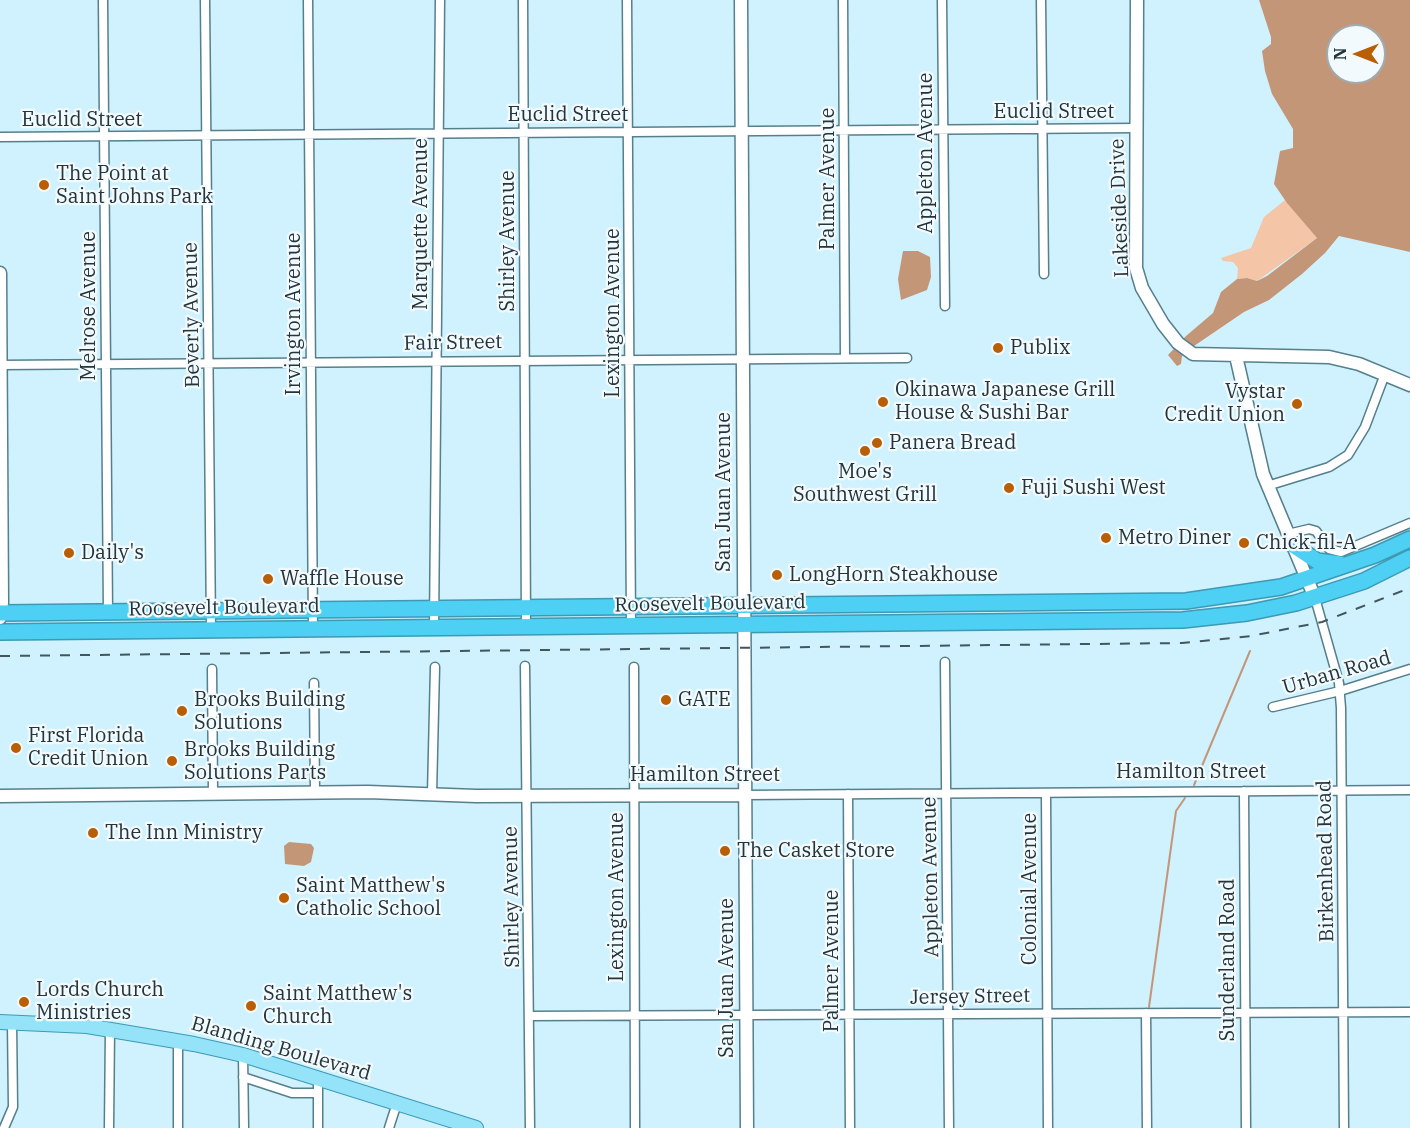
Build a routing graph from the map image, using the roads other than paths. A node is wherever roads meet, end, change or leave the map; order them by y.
1 (103, 0) edge
2 (206, 0) edge
3 (308, 0) edge
4 (440, 0) edge
5 (523, 0) edge
6 (627, 0) edge
7 (741, 0) edge
8 (843, 0) edge
9 (942, 0) edge
10 (1041, 0) edge
11 (1137, 0) edge
12 (1137, 128) junction
13 (943, 129) junction
14 (1041, 129) junction
15 (844, 130) junction
16 (628, 131) junction
17 (741, 131) junction
18 (438, 132) junction
19 (524, 132) junction
20 (309, 134) junction
21 (207, 136) junction
22 (0, 137) edge
23 (104, 138) junction
24 (0, 273) edge
25 (1044, 274) dead end
26 (945, 306) dead end
27 (1236, 356) junction
28 (630, 358) junction
29 (743, 358) junction
30 (845, 358) junction
31 (907, 358) dead end
32 (524, 359) junction
33 (437, 360) junction
34 (311, 361) junction
35 (209, 362) junction
36 (105, 363) junction
37 (0, 364) edge
38 (1385, 374) junction
39 (1410, 385) edge
40 (1267, 486) junction
41 (1410, 523) edge
42 (1410, 539) edge
43 (1291, 540) junction
44 (1410, 558) edge
45 (1355, 562) junction
46 (1308, 579) junction
47 (1315, 597) junction
48 (1160, 602) junction
49 (930, 604) junction
50 (744, 606) junction
51 (631, 607) junction
52 (527, 608) junction
53 (434, 609) junction
54 (313, 610) junction
55 (211, 611) junction
56 (108, 612) junction
57 (1, 615) edge
58 (1118, 620) junction
59 (1183, 620) junction
60 (853, 623) junction
61 (744, 624) junction
62 (526, 626) junction
63 (631, 626) junction
64 (434, 627) junction
65 (314, 628) junction
66 (211, 630) junction
67 (0, 632) edge
68 (945, 662) dead end
69 (525, 666) dead end
70 (435, 667) dead end
71 (634, 667) dead end
72 (212, 669) dead end
73 (1410, 669) edge
74 (314, 683) dead end
75 (1340, 691) junction
76 (1274, 707) dead end
77 (1410, 790) edge
78 (1244, 791) junction
79 (1342, 791) junction
80 (213, 793) junction
81 (315, 793) junction
82 (1046, 793) junction
83 (432, 794) junction
84 (848, 794) junction
85 (947, 794) junction
86 (633, 795) junction
87 (745, 795) junction
88 (0, 796) edge
89 (526, 796) junction
90 (1245, 1012) junction
91 (1344, 1012) junction
92 (1410, 1012) edge
93 (1047, 1013) junction
94 (1146, 1013) junction
95 (948, 1014) junction
96 (849, 1015) junction
97 (530, 1016) junction
98 (634, 1016) junction
99 (747, 1016) junction
100 (6, 1022) edge
101 (110, 1029) junction
102 (178, 1040) junction
103 (243, 1055) junction
104 (243, 1077) junction
105 (318, 1079) junction
106 (318, 1093) junction
107 (397, 1103) junction
108 (4, 1128) edge
109 (109, 1128) edge
110 (178, 1128) edge
111 (244, 1128) edge
112 (318, 1128) edge
113 (389, 1128) edge
114 (476, 1128) edge
115 (530, 1128) edge
116 (635, 1128) edge
117 (747, 1128) edge
118 (850, 1128) edge
119 (949, 1128) edge
120 (1048, 1128) edge
121 (1147, 1128) edge
122 (1246, 1128) edge
123 (1344, 1128) edge

1 - 23 street, Melrose Avenue
2 - 21 street, Beverly Avenue
3 - 20 street, Irvington Avenue
4 - 18 street, Marquette Avenue
5 - 19 street, Shirley Avenue
6 - 16 street, Lexington Avenue
7 - 17 street, San Juan Avenue
8 - 15 street, Palmer Avenue
9 - 13 street, Appleton Avenue
10 - 14 street
11 - 12 street, Lakeside Drive
12 - 14 street, Euclid Street
12 - 27 street, Lakeside Drive
13 - 14 street, Euclid Street
13 - 15 street, Euclid Street
13 - 26 street, Appleton Avenue
14 - 25 street
15 - 17 street, Euclid Street
15 - 30 street, Palmer Avenue
16 - 17 street, Euclid Street
16 - 19 street, Euclid Street
16 - 28 street, Lexington Avenue
17 - 29 street, San Juan Avenue
18 - 19 street, Euclid Street
18 - 20 street, Euclid Street
18 - 33 street, Marquette Avenue
19 - 32 street, Shirley Avenue
20 - 21 street, Euclid Street
20 - 34 street, Irvington Avenue
21 - 23 street, Euclid Street
21 - 35 street, Beverly Avenue
22 - 23 street, Euclid Street
23 - 36 street, Melrose Avenue
24 - 37 street
27 - 38 street, Lakeside Drive
27 - 40 street
28 - 29 street, Fair Street
28 - 32 street, Fair Street
28 - 51 street, Lexington Avenue
29 - 30 street, Fair Street
29 - 50 street, San Juan Avenue
30 - 31 street, Fair Street
32 - 33 street, Fair Street
32 - 52 street, Shirley Avenue
33 - 34 street, Fair Street
33 - 53 street, Marquette Avenue
34 - 35 street, Fair Street
34 - 54 street, Irvington Avenue
35 - 36 street, Fair Street
35 - 55 street, Beverly Avenue
36 - 37 street, Fair Street
36 - 56 street, Melrose Avenue
37 - 57 street
38 - 39 street, Lakeside Drive
38 - 40 street
40 - 43 street
41 - 43 street
42 - 45 highway, Roosevelt Boulevard
43 - 45 highway
43 - 46 street
44 - 47 highway, Roosevelt Boulevard
45 - 46 highway, Roosevelt Boulevard
46 - 47 street
46 - 48 highway, Roosevelt Boulevard
47 - 59 highway, Roosevelt Boulevard
47 - 75 street, Birkenhead Road
48 - 49 highway, Roosevelt Boulevard
48 - 58 highway
48 - 59 highway
49 - 50 highway, Roosevelt Boulevard
49 - 60 highway
50 - 51 highway, Roosevelt Boulevard
50 - 61 street, San Juan Avenue
51 - 52 highway, Roosevelt Boulevard
51 - 63 street, Lexington Avenue
52 - 53 highway, Roosevelt Boulevard
52 - 62 street, Shirley Avenue
53 - 54 highway, Roosevelt Boulevard
53 - 64 street, Marquette Avenue
54 - 55 highway, Roosevelt Boulevard
54 - 65 street, Irvington Avenue
55 - 56 highway, Roosevelt Boulevard
55 - 66 street, Beverly Avenue
56 - 57 highway, Roosevelt Boulevard
58 - 59 highway, Roosevelt Boulevard
58 - 60 highway, Roosevelt Boulevard
60 - 61 highway, Roosevelt Boulevard
61 - 63 highway, Roosevelt Boulevard
61 - 87 street, San Juan Avenue
62 - 63 highway, Roosevelt Boulevard
62 - 64 highway, Roosevelt Boulevard
64 - 65 highway, Roosevelt Boulevard
65 - 66 highway, Roosevelt Boulevard
66 - 67 highway, Roosevelt Boulevard
68 - 85 street, Appleton Avenue
69 - 89 street, Shirley Avenue
70 - 83 street
71 - 86 street, Lexington Avenue
72 - 80 street
73 - 75 street, Urban Road
74 - 81 street
75 - 76 street, Urban Road
75 - 79 street, Birkenhead Road
77 - 79 street, Hamilton Street
78 - 79 street, Hamilton Street
78 - 82 street, Hamilton Street
78 - 90 street, Sunderland Road
79 - 91 street, Birkenhead Road
80 - 81 street, Hamilton Street
80 - 88 street, Hamilton Street
81 - 83 street, Hamilton Street
82 - 85 street, Hamilton Street
82 - 93 street, Colonial Avenue
83 - 89 street, Hamilton Street
84 - 85 street, Hamilton Street
84 - 87 street, Hamilton Street
84 - 96 street, Palmer Avenue
85 - 95 street, Appleton Avenue
86 - 87 street, Hamilton Street
86 - 89 street, Hamilton Street
86 - 98 street, Lexington Avenue
87 - 99 street, San Juan Avenue
89 - 97 street, Shirley Avenue
90 - 91 street, Jersey Street
90 - 94 street, Jersey Street
90 - 122 street, Sunderland Road
91 - 92 street, Jersey Street
91 - 123 street, Birkenhead Road
93 - 94 street, Jersey Street
93 - 95 street, Jersey Street
93 - 120 street, Colonial Avenue
94 - 121 street
95 - 96 street, Jersey Street
95 - 119 street, Appleton Avenue
96 - 99 street, Jersey Street
96 - 118 street, Palmer Avenue
97 - 98 street, Jersey Street
97 - 115 street, Shirley Avenue
98 - 99 street, Jersey Street
98 - 116 street, Lexington Avenue
99 - 117 street, San Juan Avenue
100 - 101 main road, Blanding Boulevard
100 - 108 street
101 - 102 main road, Blanding Boulevard
101 - 109 street
102 - 103 main road, Blanding Boulevard
102 - 110 street
103 - 104 street
103 - 105 main road, Blanding Boulevard
104 - 106 street
104 - 111 street
105 - 106 street
105 - 107 main road, Blanding Boulevard
106 - 112 street
107 - 113 street
107 - 114 main road, Blanding Boulevard

